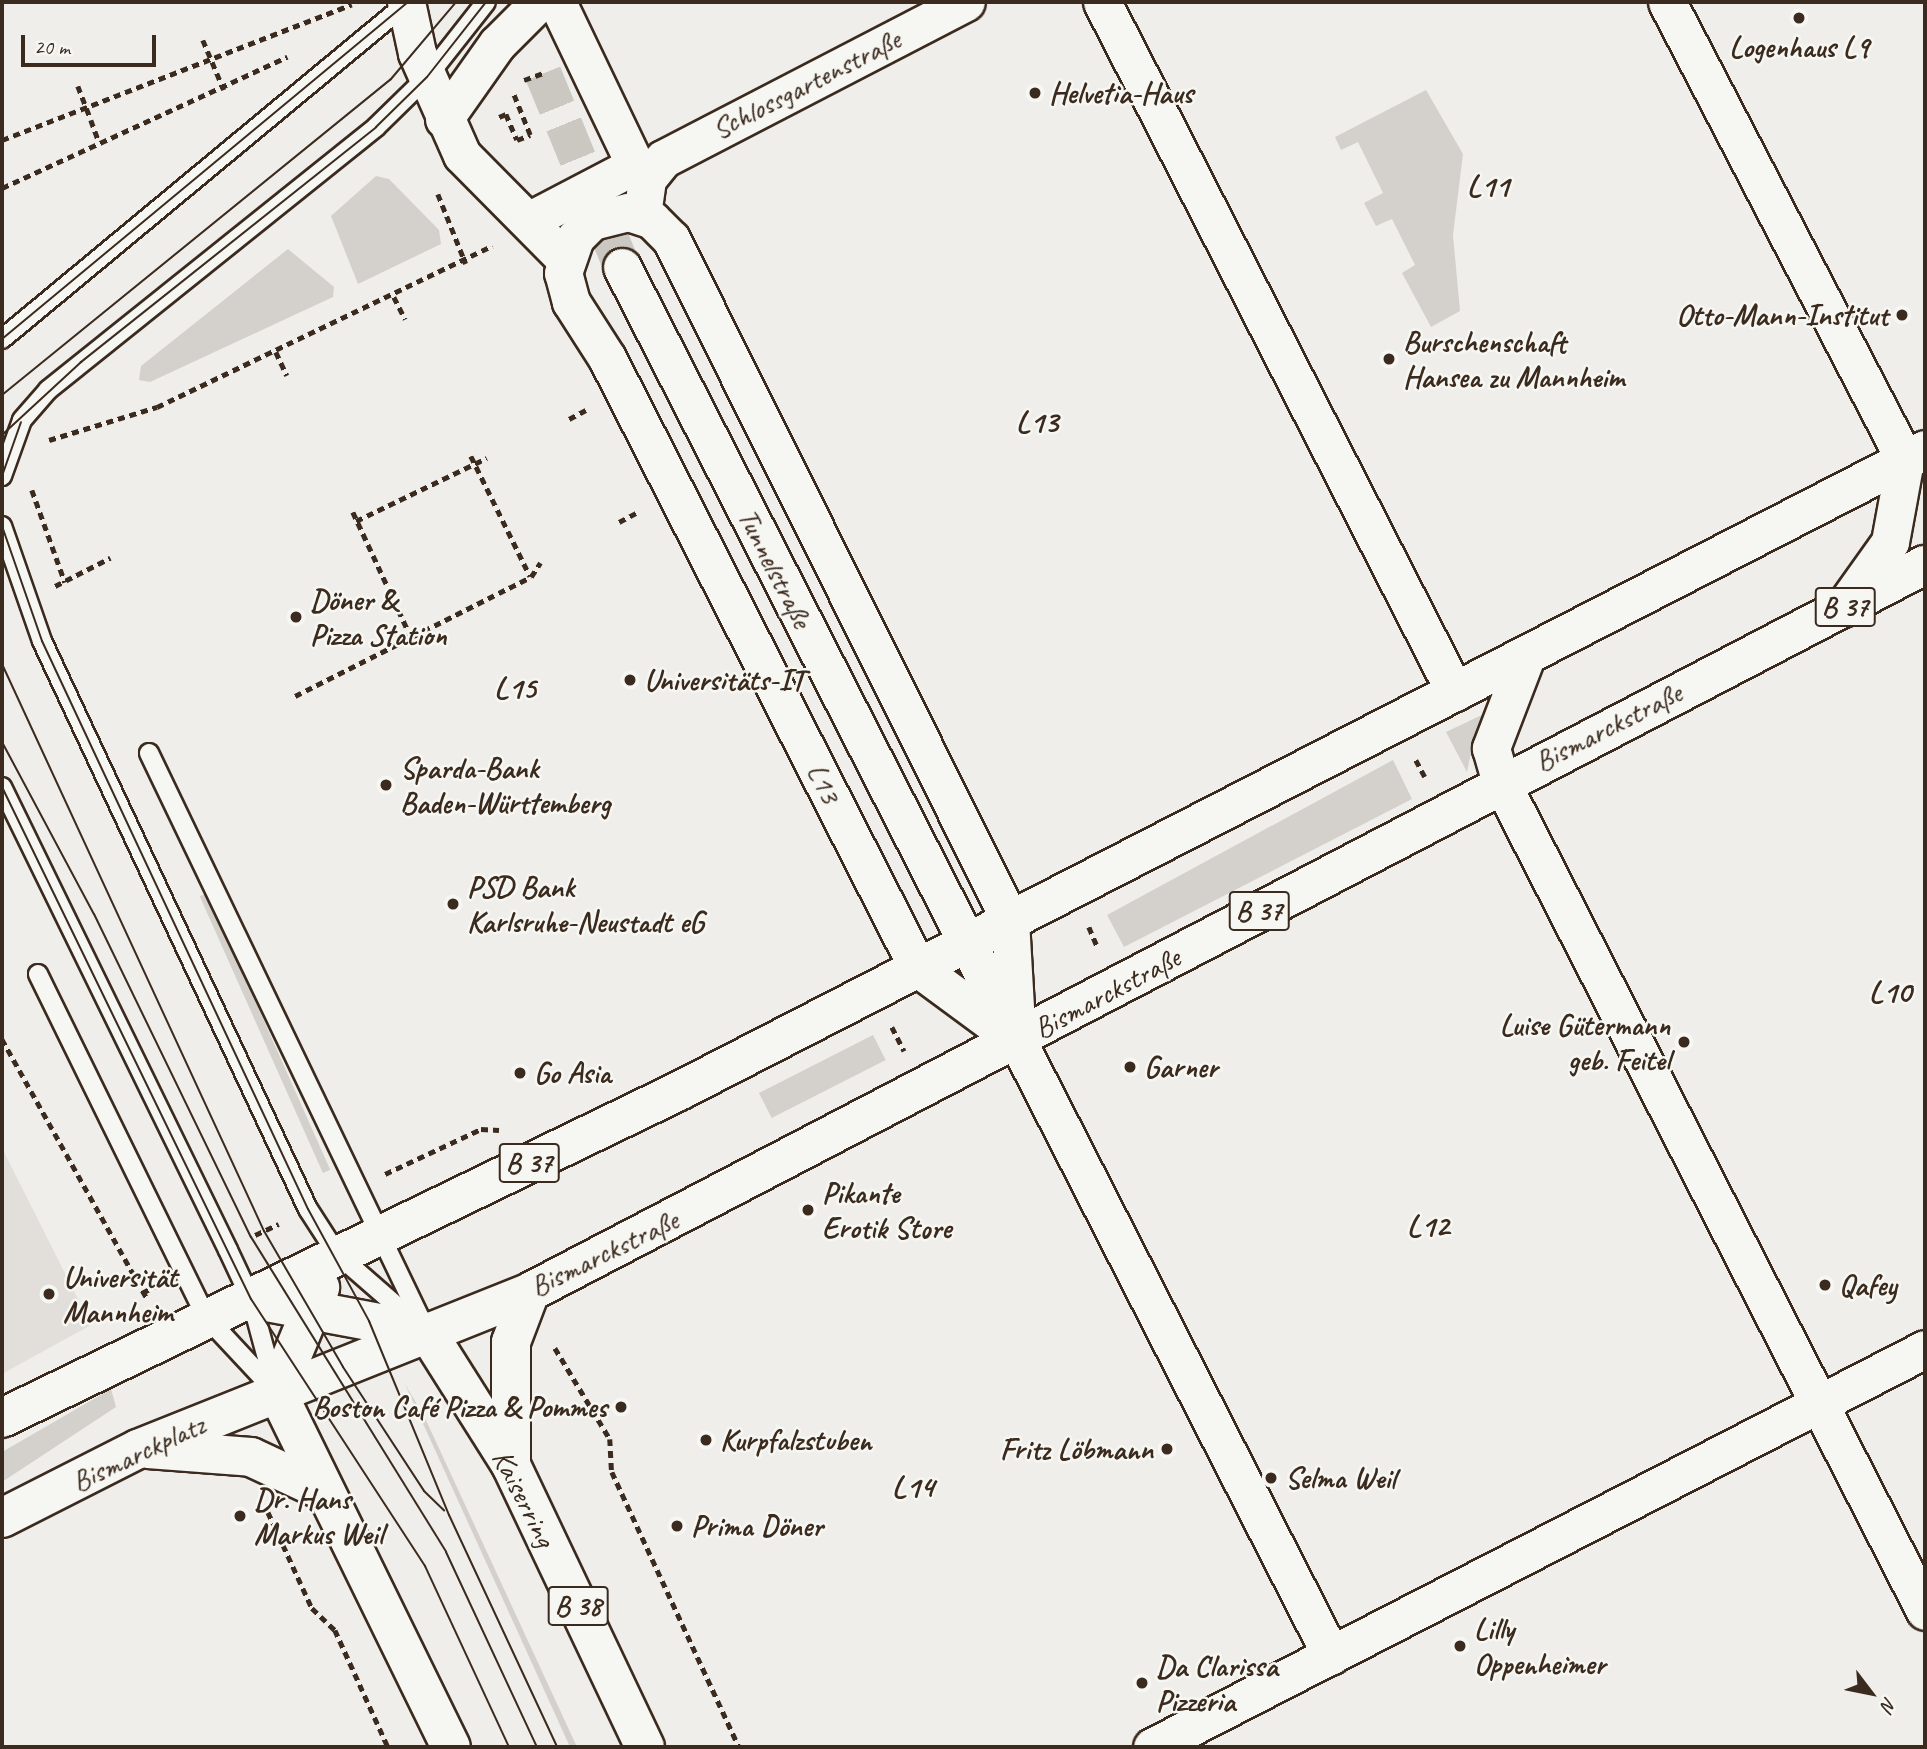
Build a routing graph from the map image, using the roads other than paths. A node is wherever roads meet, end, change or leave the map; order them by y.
1 (407, 2) edge
2 (486, 2) edge
3 (539, 2) edge
4 (557, 2) edge
5 (966, 2) edge
6 (1102, 2) edge
7 (1667, 2) edge
8 (428, 77) junction
9 (444, 118) junction
10 (643, 169) junction
11 (642, 215) junction
12 (530, 220) junction
13 (564, 258) junction
14 (622, 267) tunnel mouth
15 (2, 339) edge
16 (1915, 455) edge
17 (2, 476) edge
18 (2, 526) edge
19 (1925, 565) edge
20 (1843, 608) junction
21 (1527, 654) junction
22 (1455, 692) junction
23 (149, 753) dead end
24 (1501, 782) junction
25 (2, 787) edge
26 (1010, 920) junction
27 (967, 943) junction
28 (918, 968) junction
29 (38, 974) dead end
30 (1017, 1041) junction
31 (379, 1235) junction
32 (337, 1254) junction
33 (530, 1292) junction
34 (251, 1299) junction
35 (310, 1310) junction
36 (206, 1317) junction
37 (427, 1332) junction
38 (1925, 1349) edge
39 (277, 1392) junction
40 (1819, 1404) junction
41 (2, 1418) edge
42 (138, 1448) junction
43 (511, 1465) junction
44 (324, 1491) junction
45 (2, 1518) edge
46 (1925, 1611) edge
47 (1331, 1655) junction
48 (451, 1747) edge
49 (645, 1747) edge
50 (1152, 1747) edge

1 - 8 street
1 - 15 lane
2 - 8 lane
3 - 9 street
4 - 10 street
5 - 10 street, Schlossgartenstraße
6 - 22 street
7 - 16 street
8 - 9 street
8 - 17 lane
9 - 12 street
10 - 11 street
10 - 12 street, Schlossgartenstraße
11 - 13 street
11 - 26 street
12 - 13 street
13 - 28 street, L13
14 - 27 street, Tunnelstraße
16 - 20 street
16 - 21 main road, B 37
18 - 32 lane
19 - 20 main road, Bismarckstraße / B 37
20 - 24 main road, Bismarckstraße / B 37
21 - 22 main road, B 37
21 - 24 street
22 - 26 main road, B 37
23 - 31 lane
24 - 30 main road, Bismarckstraße / B 37
24 - 40 street
25 - 34 lane
26 - 27 main road, B 37
26 - 30 street
27 - 28 main road, B 37
27 - 30 street, Tunnelstraße
28 - 30 street
28 - 31 main road, B 37
29 - 36 lane
30 - 33 main road, Bismarckstraße / B 37
30 - 47 street, Tunnelstraße
31 - 32 main road, B 37
31 - 37 lane
32 - 34 main road, B 37
32 - 35 main road
32 - 37 lane
33 - 37 main road, Bismarckstraße / B 37
33 - 43 main road, B 38
34 - 35 main road
34 - 36 main road, B 37
34 - 39 lane
35 - 37 main road
35 - 39 main road
36 - 39 lane
36 - 41 main road, B 37
37 - 39 main road, Bismarckstraße / B 37
37 - 43 main road, Kaiserring / B 38
38 - 40 street
39 - 42 main road, Bismarckplatz / B 37
39 - 44 main road
40 - 46 street
40 - 47 street
42 - 44 main road
42 - 45 main road, Bismarckplatz / B 37
43 - 49 main road, Kaiserring / B 38
44 - 48 main road
47 - 50 street

